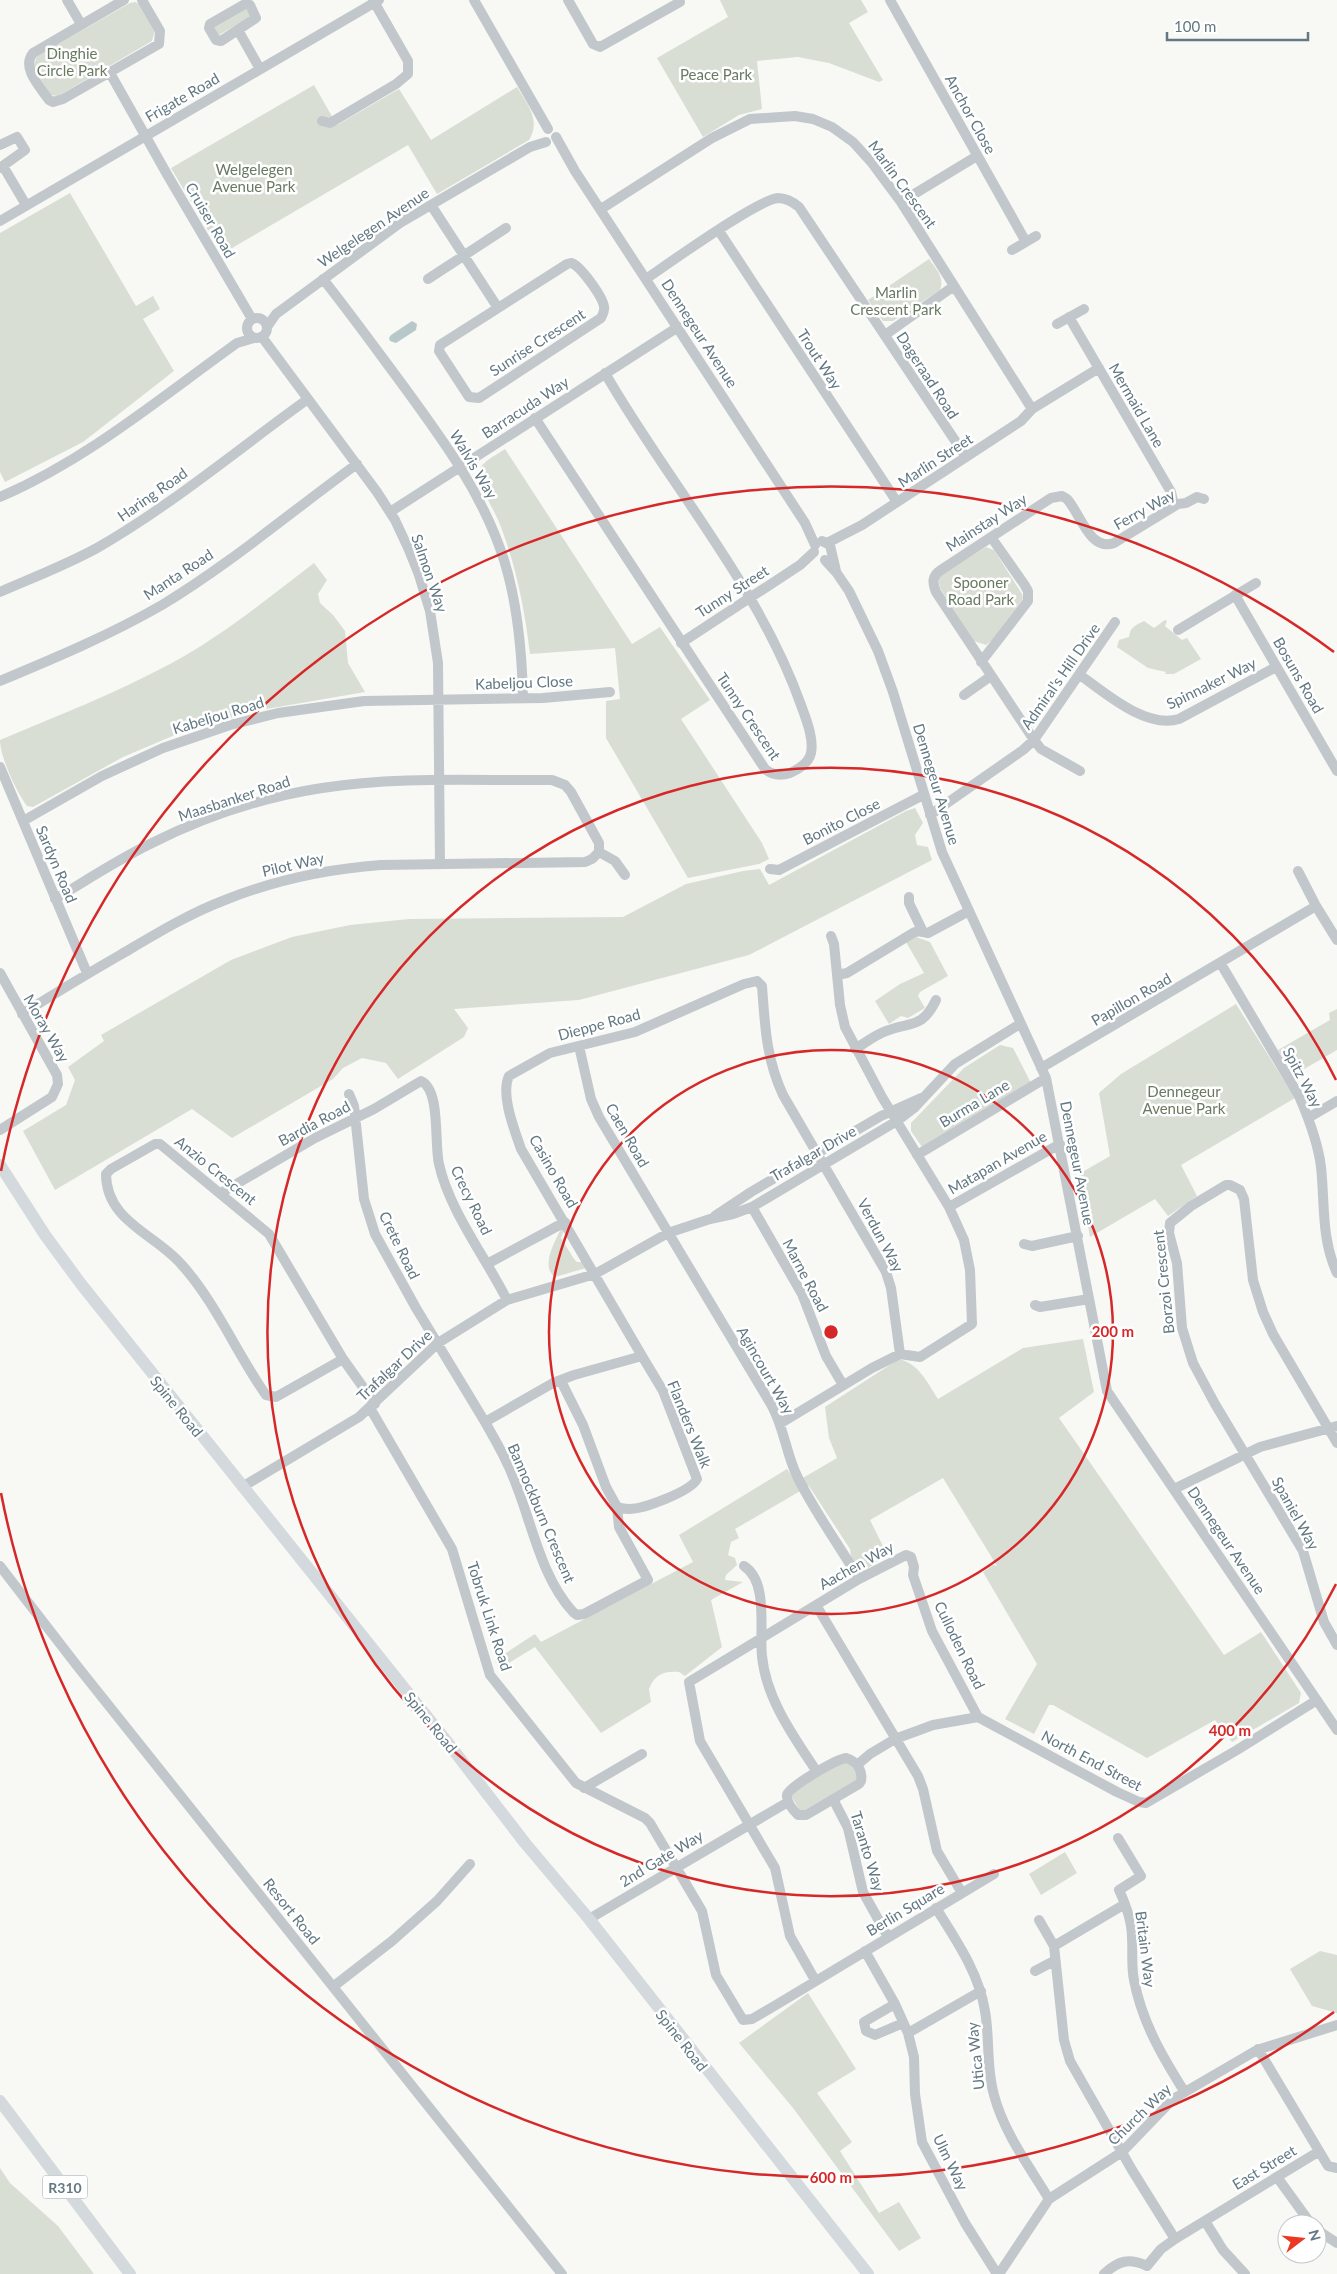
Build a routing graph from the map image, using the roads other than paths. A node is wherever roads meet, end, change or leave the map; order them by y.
1 (67, 0) edge
2 (124, 0) edge
3 (142, 0) edge
4 (474, 0) edge
5 (568, 0) edge
6 (890, 0) edge
7 (376, 1) edge
8 (681, 1) edge
9 (81, 24) junction
10 (238, 30) junction
11 (260, 69) junction
12 (110, 73) junction
13 (322, 121) dead end
14 (145, 136) junction
15 (549, 137) junction
16 (0, 145) edge
17 (977, 156) junction
18 (1, 167) edge
19 (901, 202) junction
20 (26, 205) junction
21 (431, 205) junction
22 (601, 209) junction
23 (0, 220) edge
24 (506, 228) dead end
25 (720, 231) junction
26 (1036, 236) dead end
27 (1026, 242) junction
28 (1012, 250) dead end
29 (464, 256) junction
30 (323, 279) junction
31 (428, 279) dead end
32 (646, 279) junction
33 (954, 286) junction
34 (498, 308) junction
35 (1084, 309) dead end
36 (1069, 317) junction
37 (1057, 324) dead end
38 (678, 327) junction
39 (257, 328) junction
40 (885, 335) junction
41 (1099, 368) junction
42 (605, 372) junction
43 (308, 399) junction
44 (1032, 409) junction
45 (535, 418) junction
46 (966, 457) junction
47 (356, 464) junction
48 (460, 467) junction
49 (1062, 496) joint
50 (0, 497) edge
51 (1204, 499) dead end
52 (897, 502) junction
53 (1170, 509) junction
54 (390, 512) junction
55 (991, 537) junction
56 (823, 550) junction
57 (1256, 582) dead end
58 (0, 592) edge
59 (1235, 595) junction
60 (749, 598) junction
61 (1115, 622) dead end
62 (1178, 630) dead end
63 (681, 643) junction
64 (981, 662) junction
65 (1276, 667) junction
66 (1080, 675) junction
67 (991, 676) junction
68 (0, 681) edge
69 (610, 692) dead end
70 (964, 695) dead end
71 (523, 698) junction
72 (439, 699) junction
73 (1034, 740) junction
74 (0, 767) edge
75 (1080, 771) dead end
76 (1337, 771) edge
77 (439, 781) junction
78 (924, 795) junction
79 (930, 815) junction
80 (23, 822) junction
81 (599, 852) junction
82 (440, 863) junction
83 (770, 869) dead end
84 (1298, 871) dead end
85 (625, 875) dead end
86 (909, 898) dead end
87 (55, 899) junction
88 (1316, 906) junction
89 (969, 911) junction
90 (923, 932) junction
91 (831, 936) dead end
92 (1337, 940) edge
93 (1220, 964) junction
94 (0, 973) edge
95 (87, 974) junction
96 (837, 975) junction
97 (754, 981) joint
98 (936, 1000) dead end
99 (22, 1014) junction
100 (1020, 1024) junction
101 (579, 1046) junction
102 (855, 1049) junction
103 (1043, 1073) junction
104 (509, 1076) joint
105 (421, 1081) joint
106 (349, 1094) dead end
107 (922, 1097) junction
108 (1337, 1101) edge
109 (891, 1110) junction
110 (1308, 1118) junction
111 (354, 1119) junction
112 (897, 1121) junction
113 (0, 1130) edge
114 (1060, 1144) junction
115 (818, 1153) junction
116 (917, 1155) junction
117 (824, 1164) junction
118 (0, 1165) edge
119 (221, 1193) junction
120 (752, 1207) junction
121 (949, 1207) junction
122 (710, 1219) junction
123 (565, 1222) junction
124 (668, 1233) junction
125 (1078, 1236) junction
126 (1024, 1244) dead end
127 (488, 1264) junction
128 (595, 1274) junction
129 (1337, 1274) edge
130 (1089, 1298) junction
131 (508, 1300) junction
132 (1035, 1305) dead end
133 (438, 1343) junction
134 (900, 1354) junction
135 (642, 1356) junction
136 (343, 1359) junction
137 (561, 1381) junction
138 (842, 1385) junction
139 (373, 1406) junction
140 (485, 1422) junction
141 (781, 1422) junction
142 (1333, 1427) edge
143 (1337, 1443) edge
144 (1245, 1454) junction
145 (242, 1487) junction
146 (1174, 1489) junction
147 (617, 1507) junction
148 (911, 1557) joint
149 (0, 1566) edge
150 (744, 1566) dead end
151 (859, 1579) junction
152 (816, 1605) junction
153 (762, 1638) junction
154 (1337, 1645) edge
155 (1317, 1700) junction
156 (978, 1717) junction
157 (1337, 1730) edge
158 (895, 1739) junction
159 (642, 1754) dead end
160 (857, 1765) junction
161 (817, 1772) junction
162 (584, 1788) junction
163 (833, 1799) junction
164 (788, 1802) junction
165 (749, 1824) junction
166 (1118, 1838) dead end
167 (470, 1864) dead end
168 (676, 1866) junction
169 (994, 1874) dead end
170 (962, 1893) junction
171 (1126, 1904) junction
172 (936, 1908) junction
173 (589, 1919) junction
174 (1039, 1920) dead end
175 (888, 1937) junction
176 (1054, 1946) junction
177 (865, 1951) junction
178 (1054, 1960) junction
179 (1035, 1971) dead end
180 (815, 1980) junction
181 (334, 1986) junction
182 (981, 1991) junction
183 (895, 2004) junction
184 (903, 2023) junction
185 (1337, 2025) edge
186 (908, 2033) junction
187 (1258, 2050) junction
188 (1184, 2091) junction
189 (0, 2100) edge
190 (1122, 2152) junction
191 (1318, 2152) junction
192 (1337, 2168) edge
193 (1277, 2177) junction
194 (1049, 2199) junction
195 (1304, 2214) edge
196 (1205, 2220) junction
197 (1175, 2239) junction
198 (130, 2274) edge
199 (562, 2274) edge
200 (868, 2274) edge
201 (998, 2274) edge
202 (1104, 2274) edge
203 (1245, 2274) edge

1 - 9 street
2 - 9 street
3 - 12 street
4 - 15 street, Dennegeur Avenue
5 - 8 street
6 - 17 street, Anchor Close
7 - 11 street, Frigate Road
7 - 13 street
9 - 12 street
10 - 10 street
10 - 11 street
11 - 14 street, Frigate Road
12 - 14 street, Cruiser Road
14 - 20 street, Frigate Road
14 - 39 street, Cruiser Road
15 - 21 street, Welgelegen Avenue
15 - 22 street, Dennegeur Avenue
16 - 18 street
17 - 19 street
17 - 27 street, Anchor Close
18 - 20 street
19 - 22 street, Marlin Crescent
19 - 33 street, Marlin Crescent
20 - 23 street, Frigate Road
21 - 29 street
21 - 30 street, Welgelegen Avenue
22 - 32 street, Dennegeur Avenue
24 - 29 street
25 - 32 street, Dageraad Road
25 - 40 street, Dageraad Road
25 - 52 street, Trout Way
26 - 27 street
27 - 28 street
29 - 31 street
29 - 34 street
30 - 39 street, Welgelegen Avenue
30 - 48 street, Walvis Way
32 - 38 street, Dennegeur Avenue
33 - 40 street
33 - 44 street, Marlin Crescent
34 - 34 street, Sunrise Crescent
35 - 36 street
36 - 37 street
36 - 41 street, Mermaid Lane
38 - 42 street, Barracuda Way
38 - 56 street, Dennegeur Avenue
39 - 43 street, Salmon Way
39 - 50 street, Welgelegen Avenue
40 - 46 street, Dageraad Road
41 - 44 street, Marlin Street
41 - 53 street, Mermaid Lane
42 - 45 street, Barracuda Way
42 - 60 street, Tunny Crescent
43 - 47 street, Salmon Way
43 - 58 street, Haring Road
44 - 46 street, Marlin Street
45 - 48 street, Barracuda Way
45 - 63 street, Tunny Crescent
46 - 52 street, Marlin Street
47 - 54 street, Salmon Way
47 - 68 street, Manta Road
48 - 54 street, Barracuda Way
48 - 71 street, Walvis Way
49 - 53 street, Ferry Way
49 - 55 street, Mainstay Way
51 - 53 street, Ferry Way
52 - 56 street, Marlin Street
54 - 72 street, Salmon Way
55 - 64 street
55 - 64 street, Mainstay Way
56 - 60 street, Tunny Street
56 - 78 street, Dennegeur Avenue
57 - 59 street
59 - 62 street
59 - 65 street, Bosuns Road
60 - 63 street, Tunny Street
60 - 63 street, Tunny Crescent
61 - 66 street, Admiral's Hill Drive
64 - 67 street
65 - 66 street, Spinnaker Way
65 - 76 street, Bosuns Road
66 - 73 street, Admiral's Hill Drive
67 - 70 street
67 - 73 street
69 - 71 street, Kabeljou Close
71 - 72 street, Kabeljou Close
72 - 77 street, Salmon Way
72 - 80 street, Kabeljou Road
73 - 75 street
73 - 79 street, Admiral's Hill Drive
74 - 80 street, Sardyn Road
77 - 81 street
77 - 82 street, Salmon Way
77 - 87 street, Maasbanker Road
78 - 79 street, Dennegeur Avenue
78 - 83 street, Bonito Close
79 - 89 street, Dennegeur Avenue
80 - 87 street, Sardyn Road
81 - 82 street, Pilot Way
81 - 85 street
82 - 95 street, Pilot Way
84 - 88 street
86 - 90 street
87 - 95 street, Sardyn Road
88 - 92 street
88 - 93 street, Papillon Road
89 - 90 street
89 - 100 street, Dennegeur Avenue
90 - 96 street
91 - 96 street
93 - 103 street, Papillon Road
93 - 110 street, Spitz Way
94 - 99 street, Moray Way
95 - 99 street, Pilot Way
96 - 102 street
97 - 101 street, Dieppe Road
97 - 115 street, Verdun Way
98 - 102 street
99 - 113 street, Moray Way
100 - 103 street, Dennegeur Avenue
100 - 107 street, Trafalgar Drive
101 - 104 street, Dieppe Road
101 - 124 street, Caen Road
102 - 109 street
103 - 114 street, Dennegeur Avenue
103 - 116 street, Burma Lane
104 - 123 street, Casino Road
105 - 111 street, Bardia Road
105 - 127 street, Crecy Road
106 - 111 street, Crete Road
107 - 109 street, Trafalgar Drive
107 - 112 street, Trafalgar Drive
108 - 110 street
109 - 112 street
109 - 115 street, Trafalgar Drive
110 - 129 street, Spitz Way
111 - 119 street, Bardia Road
111 - 133 street, Crete Road
112 - 116 street
112 - 117 street, Trafalgar Drive
114 - 121 street, Matapan Avenue
114 - 125 street, Dennegeur Avenue
115 - 117 street, Verdun Way
115 - 122 street, Trafalgar Drive
116 - 121 street
117 - 120 street, Trafalgar Drive
117 - 134 street, Verdun Way
118 - 145 main road, Spine Road
119 - 136 street, Anzio Crescent
119 - 136 street, Anzio Crescent
120 - 122 street, Trafalgar Drive
120 - 138 street, Marne Road
121 - 134 street
122 - 124 street, Trafalgar Drive
123 - 127 street
123 - 128 street, Casino Road
124 - 128 street, Trafalgar Drive
124 - 141 street, Agincourt Way
125 - 126 street
125 - 130 street, Dennegeur Avenue
127 - 131 street, Crecy Road
128 - 131 street, Trafalgar Drive
128 - 135 street, Casino Road
130 - 132 street
130 - 146 street, Dennegeur Avenue
131 - 133 street, Trafalgar Drive
133 - 139 street, Trafalgar Drive
133 - 140 street, Crete Road
134 - 138 street
135 - 137 street
135 - 147 street, Flanders Walk
136 - 139 street, Anzio Crescent
137 - 140 street
137 - 147 street, Bannockburn Crescent
138 - 141 street
139 - 145 street, Trafalgar Drive
139 - 162 street, Tobruk Link Road
140 - 147 street, Bannockburn Crescent
141 - 151 street, Agincourt Way
142 - 143 street
142 - 144 street
142 - 144 street, Borzoi Crescent
144 - 146 street
144 - 154 street, Spaniel Way
145 - 173 main road, Spine Road
146 - 155 street, Dennegeur Avenue
148 - 151 street, Aachen Way
148 - 156 street, Culloden Road
149 - 181 street, Resort Road
150 - 153 street
151 - 152 street, Aachen Way
152 - 153 street
152 - 158 street, Berlin Square
153 - 161 street
153 - 165 street
155 - 156 street, North End Street
155 - 157 street, Dennegeur Avenue
156 - 158 street
158 - 160 street
158 - 170 street, Berlin Square
159 - 162 street
160 - 161 street
160 - 163 street
161 - 164 street
162 - 168 street, Tobruk Link Road
163 - 164 street
163 - 175 street, Taranto Way
164 - 165 street, 2nd Gate Way
165 - 168 street, 2nd Gate Way
165 - 180 street
166 - 171 street, Britain Way
167 - 181 street
168 - 173 street, 2nd Gate Way
168 - 180 street, Berlin Square
169 - 170 street
170 - 172 street, Berlin Square
171 - 176 street
171 - 188 street, Britain Way
172 - 175 street, Berlin Square
172 - 182 street, Utica Way
173 - 200 main road, Spine Road
174 - 176 street
175 - 177 street, Berlin Square
176 - 178 street
177 - 180 street, Berlin Square
177 - 183 street, Ulm Way
178 - 179 street
178 - 190 street
181 - 199 street, Resort Road
182 - 186 street
182 - 194 street, Utica Way
183 - 184 street, Ulm Way
183 - 184 street
184 - 186 street, Ulm Way
185 - 187 street, Church Way
186 - 201 street, Ulm Way
187 - 188 street, Church Way
187 - 191 street, East Street
188 - 190 street, Church Way
189 - 198 main road, R310
190 - 194 street, Church Way
190 - 197 street
191 - 192 street
191 - 193 street, East Street
193 - 195 street
193 - 196 street, East Street
194 - 201 street, Church Way
196 - 197 street, East Street
196 - 203 street
197 - 202 street, East Street

